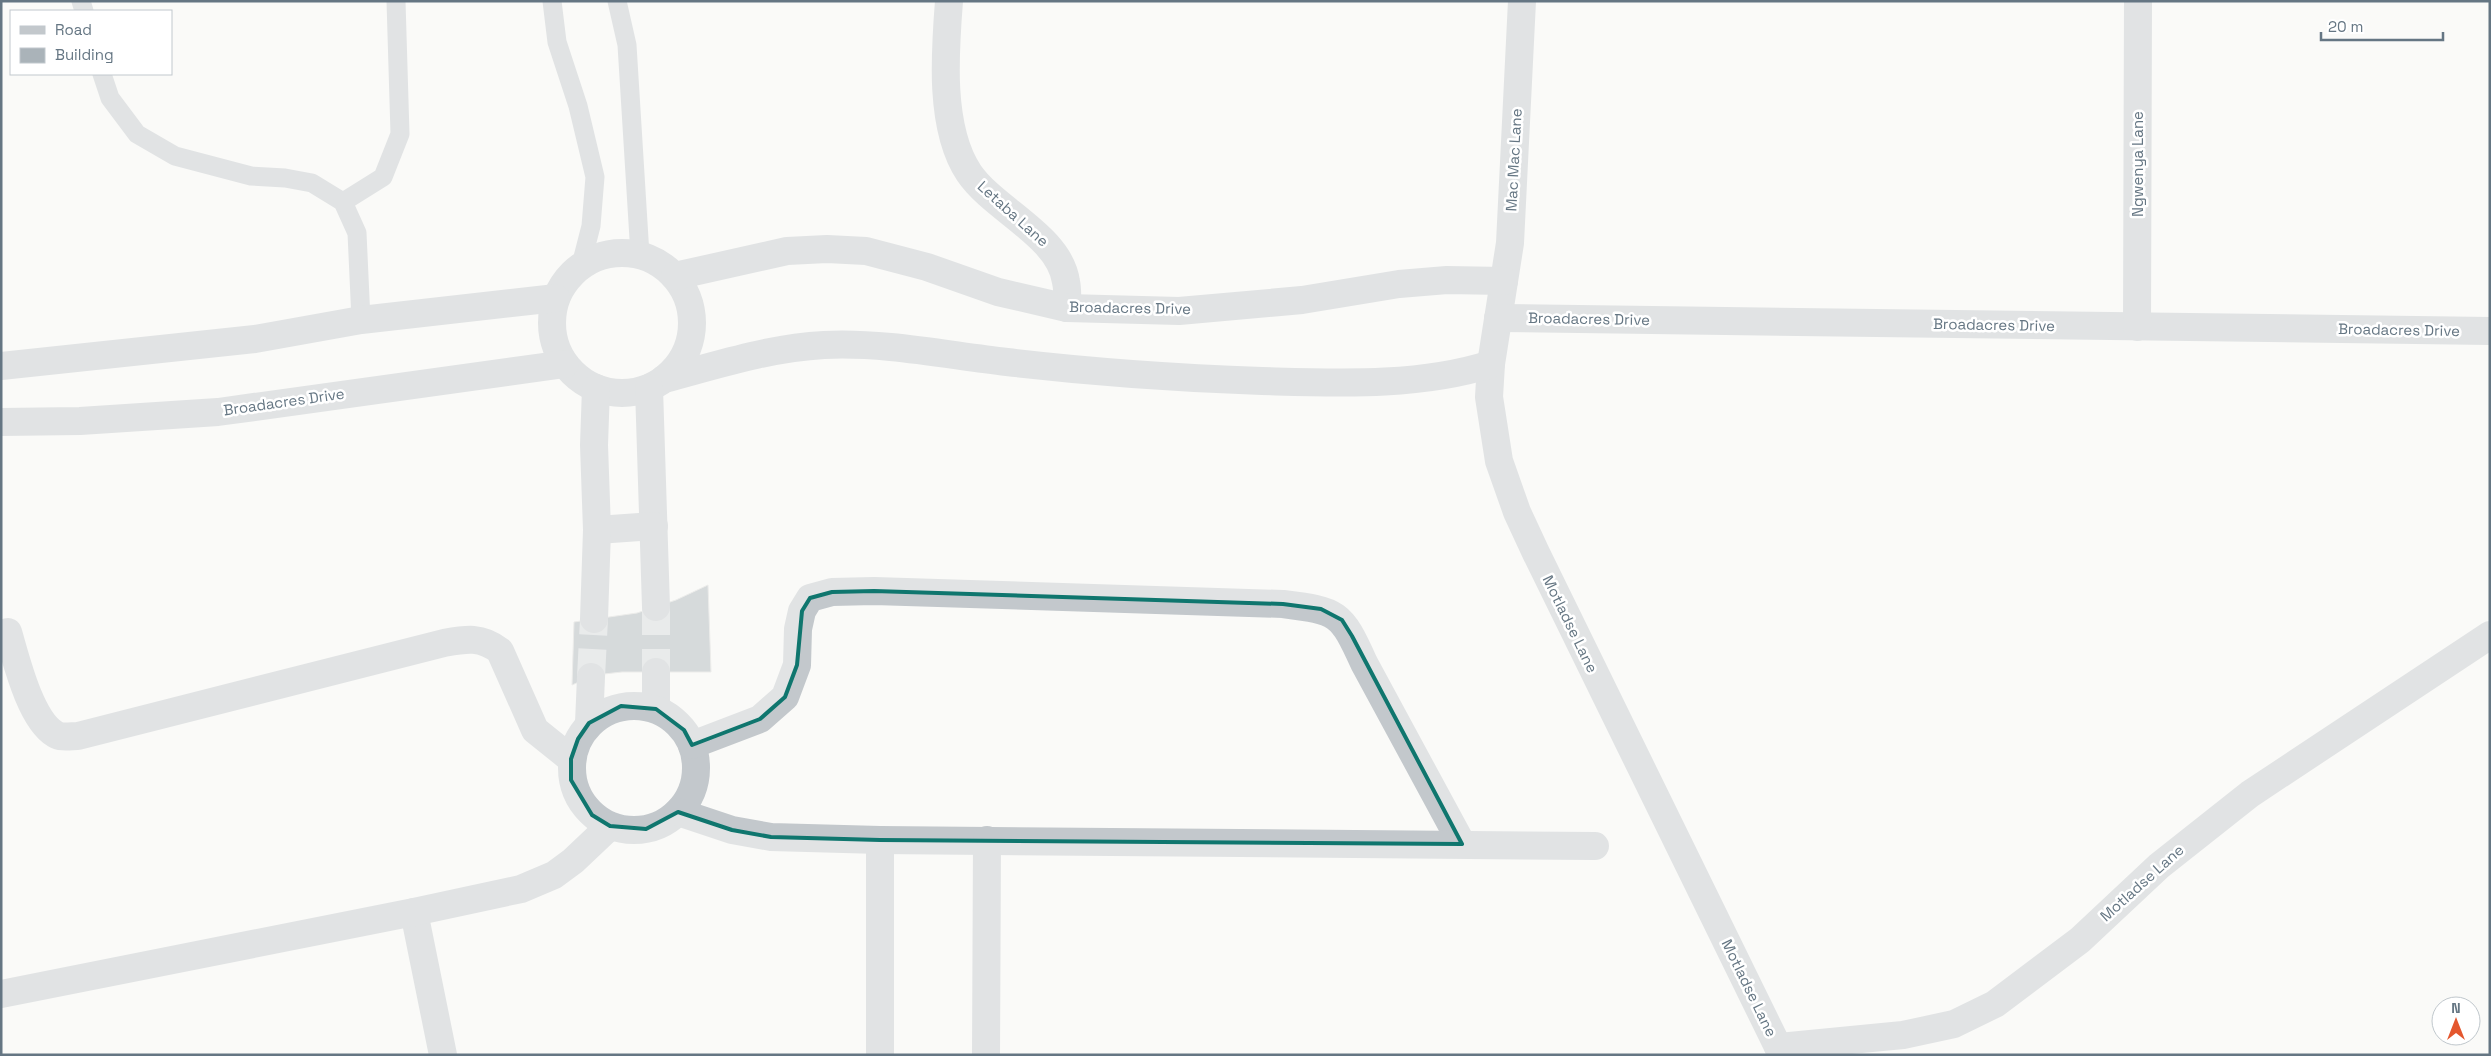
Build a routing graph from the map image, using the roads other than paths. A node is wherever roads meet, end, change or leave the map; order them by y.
1 (396, 1) edge
2 (552, 1) edge
3 (616, 1) edge
4 (949, 1) edge
5 (1522, 1) edge
6 (2138, 1) edge
7 (102, 75) edge
8 (343, 202) junction
9 (640, 255) junction
10 (581, 266) junction
11 (675, 276) junction
12 (1504, 281) junction
13 (556, 298) junction
14 (1067, 308) junction
15 (1498, 318) junction
16 (362, 320) junction
17 (2137, 327) junction
18 (2490, 331) edge
19 (565, 364) junction
20 (1491, 364) junction
21 (1, 366) edge
22 (657, 383) junction
23 (596, 388) junction
24 (1, 422) edge
25 (654, 526) junction
26 (597, 530) junction
27 (656, 607) tunnel mouth
28 (594, 619) tunnel mouth
29 (8, 632) dead end
30 (2490, 635) edge
31 (656, 672) tunnel mouth
32 (591, 677) tunnel mouth
33 (656, 709) junction
34 (589, 723) junction
35 (692, 744) junction
36 (571, 759) junction
37 (678, 812) junction
38 (610, 826) junction
39 (880, 840) junction
40 (987, 840) junction
41 (1462, 844) junction
42 (1595, 846) dead end
43 (414, 912) junction
44 (1, 994) edge
45 (1780, 1051) edge
46 (443, 1055) edge
47 (880, 1055) edge
48 (986, 1055) edge

1 - 8 lane
2 - 10 lane
3 - 9 lane
4 - 14 street, Letaba Lane
5 - 12 street, Mac Mac Lane
6 - 17 street, Ngwenya Lane
7 - 8 lane
8 - 16 lane
9 - 10 street
9 - 11 street
10 - 13 street
11 - 14 street, Broadacres Drive
11 - 22 street
12 - 14 street, Broadacres Drive
12 - 15 street, Mac Mac Lane
13 - 16 street
13 - 19 street
15 - 17 street, Broadacres Drive
15 - 20 street, Motladse Lane
16 - 21 street
17 - 18 street, Broadacres Drive
19 - 23 street
19 - 24 street, Broadacres Drive
20 - 22 street
20 - 45 street, Motladse Lane
22 - 23 street
22 - 25 street
23 - 26 street
25 - 26 street
25 - 27 street
26 - 28 street
29 - 36 street
30 - 45 street, Motladse Lane
31 - 33 street
32 - 34 street
33 - 34 street
33 - 35 street
34 - 36 street
35 - 37 street
35 - 41 street
36 - 38 street
37 - 38 street
37 - 39 street
38 - 43 street
39 - 40 street
39 - 47 street
40 - 41 street
40 - 48 street
41 - 42 street
43 - 44 street
43 - 46 street

